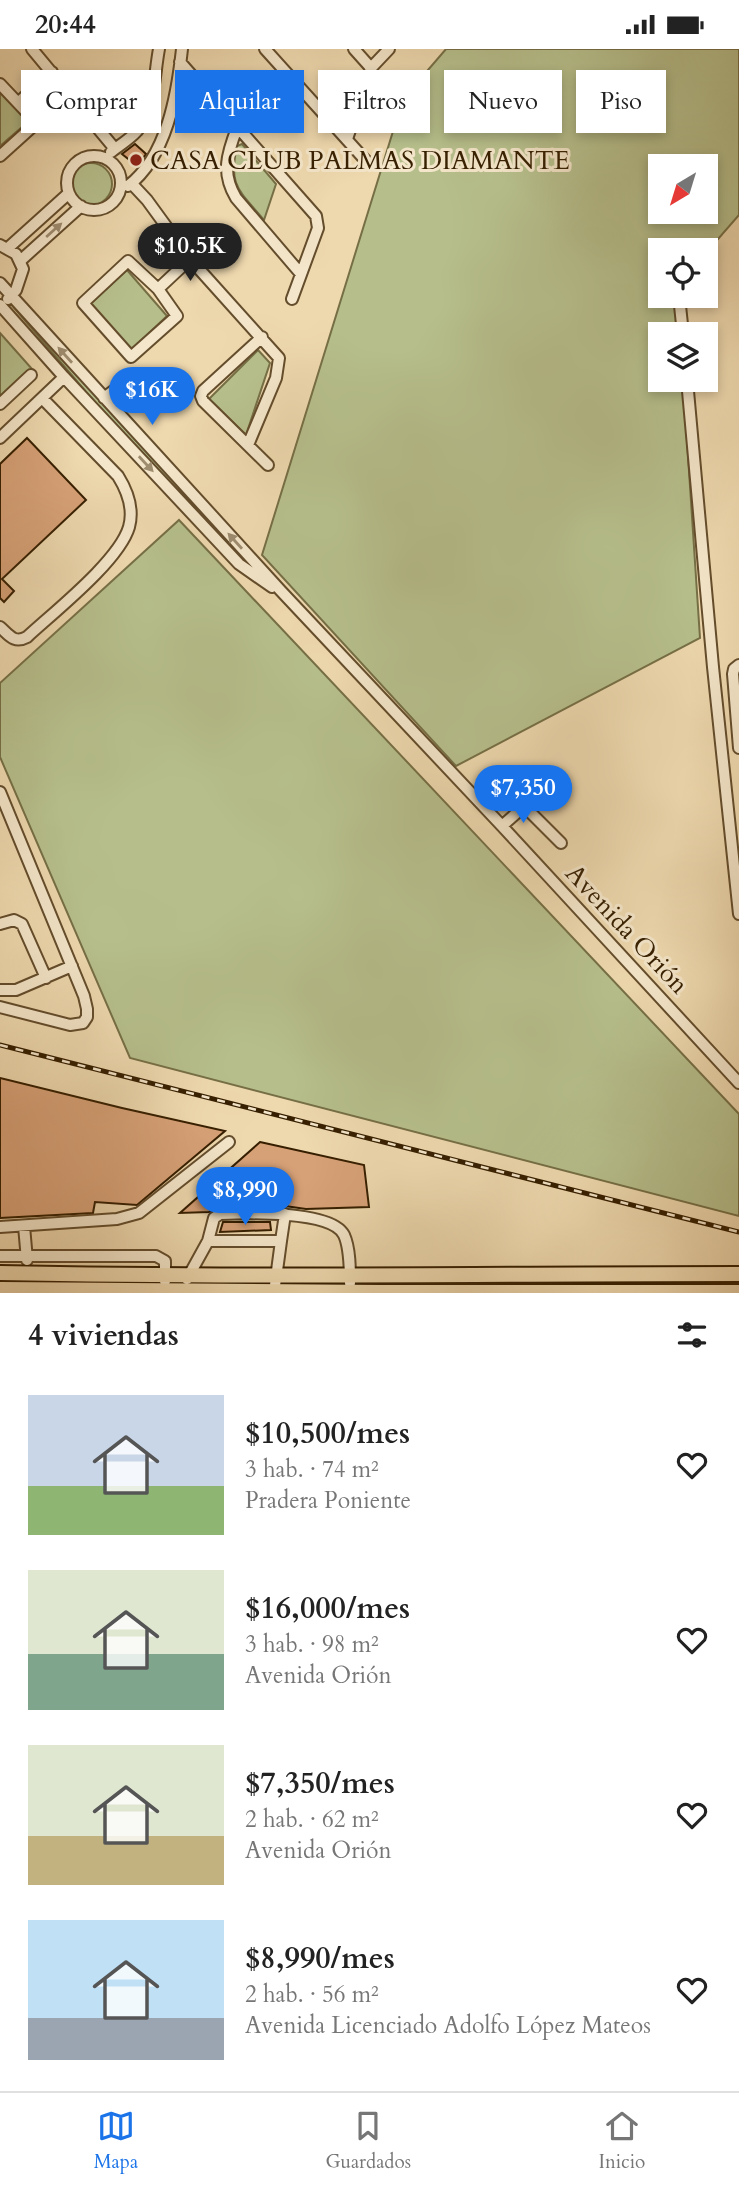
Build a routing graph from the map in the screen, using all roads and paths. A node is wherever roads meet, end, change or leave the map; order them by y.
1 (32, 49) edge
2 (159, 49) edge
3 (182, 49) edge
4 (265, 49) edge
5 (354, 49) edge
6 (388, 49) edge
7 (180, 62) junction
8 (371, 68) junction
9 (50, 70) edge
10 (187, 70) edge
11 (0, 84) edge
12 (19, 102) joint
13 (102, 133) edge
14 (235, 133) edge
15 (241, 133) edge
16 (346, 139) junction
17 (115, 149) junction
18 (0, 156) edge
19 (104, 157) junction
20 (367, 162) dead end
21 (132, 184) junction
22 (120, 192) junction
23 (69, 193) junction
24 (81, 207) junction
25 (4, 246) edge
26 (190, 259) junction
27 (20, 261) junction
28 (301, 274) junction
29 (0, 283) edge
30 (158, 289) junction
31 (11, 296) junction
32 (292, 299) dead end
33 (0, 305) edge
34 (262, 337) junction
35 (31, 375) dead end
36 (64, 377) junction
37 (688, 392) edge
38 (42, 398) junction
39 (104, 398) junction
40 (0, 404) edge
41 (141, 406) dead end
42 (0, 438) edge
43 (248, 445) junction
44 (268, 465) dead end
45 (281, 591) junction
46 (0, 627) edge
47 (739, 665) edge
48 (739, 748) edge
49 (563, 786) dead end
50 (0, 792) edge
51 (525, 807) junction
52 (502, 826) junction
53 (561, 843) dead end
54 (736, 849) edge
55 (739, 914) edge
56 (0, 924) edge
57 (72, 966) junction
58 (46, 978) junction
59 (0, 990) edge
60 (0, 1007) edge
61 (739, 1083) edge
62 (229, 1142) dead end
63 (285, 1214) junction
64 (24, 1226) junction
65 (0, 1227) edge
66 (208, 1241) junction
67 (281, 1241) junction
68 (0, 1256) edge
69 (27, 1257) junction
70 (0, 1273) edge
71 (350, 1273) junction
72 (28, 1274) junction
73 (323, 1274) junction
74 (739, 1274) edge
75 (277, 1275) junction
76 (189, 1276) junction
77 (165, 1283) junction
78 (0, 1289) edge
79 (92, 1291) edge
80 (115, 1291) edge
81 (181, 1292) edge
82 (274, 1292) edge
83 (322, 1292) edge
84 (350, 1292) edge
85 (736, 1292) edge
86 (457, 1293) edge

1 - 9 street
2 - 17 street
3 - 7 street
4 - 16 street
5 - 8 street
6 - 8 street
7 - 10 street
7 - 21 street
8 - 16 street
11 - 12 street
12 - 18 street
13 - 17 street
14 - 28 street
15 - 28 street
16 - 20 street
17 - 19 street
19 - 22 street
19 - 23 street
21 - 22 street
21 - 26 street
22 - 24 street
23 - 24 street
23 - 25 street
27 -> 24 street
25 - 27 street
26 - 30 street
26 - 34 street
27 - 31 street
28 - 32 street
29 - 31 street, Avenida Orión
30 - 30 street
31 - 33 street
39 -> 31 street, Avenida Orión
33 - 36 street, Avenida Orión
34 - 43 street
34 - 43 street
35 - 40 street
36 - 38 street
36 -> 45 street, Avenida Orión
37 - 54 street
38 - 42 street
38 - 46 street
39 - 41 street
45 -> 39 street, Avenida Orión
43 - 44 street
45 - 52 street, Avenida Orión
47 - 48 street
49 - 51 street
50 - 57 street
51 - 52 street
51 - 53 street
52 - 61 street, Avenida Orión
54 - 55 street
56 - 58 street
57 - 58 street
57 - 60 street
58 - 59 street
62 - 64 street
63 - 66 street
63 - 67 street
63 - 71 street
64 - 65 street
64 - 69 street
66 - 67 street
66 - 76 street
67 - 75 street
68 - 69 street
69 - 72 street
69 - 77 street
70 - 72 main road
71 - 73 main road
71 - 74 main road
71 - 84 street
72 - 77 main road
73 - 75 main road
73 - 83 street
75 - 76 main road
75 - 82 street
76 - 77 main road
76 - 81 street
77 - 80 main road
77 - 81 main road
78 - 79 main road
79 - 80 main road
81 - 82 main road
82 - 83 main road
83 - 84 main road
84 - 86 main road
85 - 86 main road

